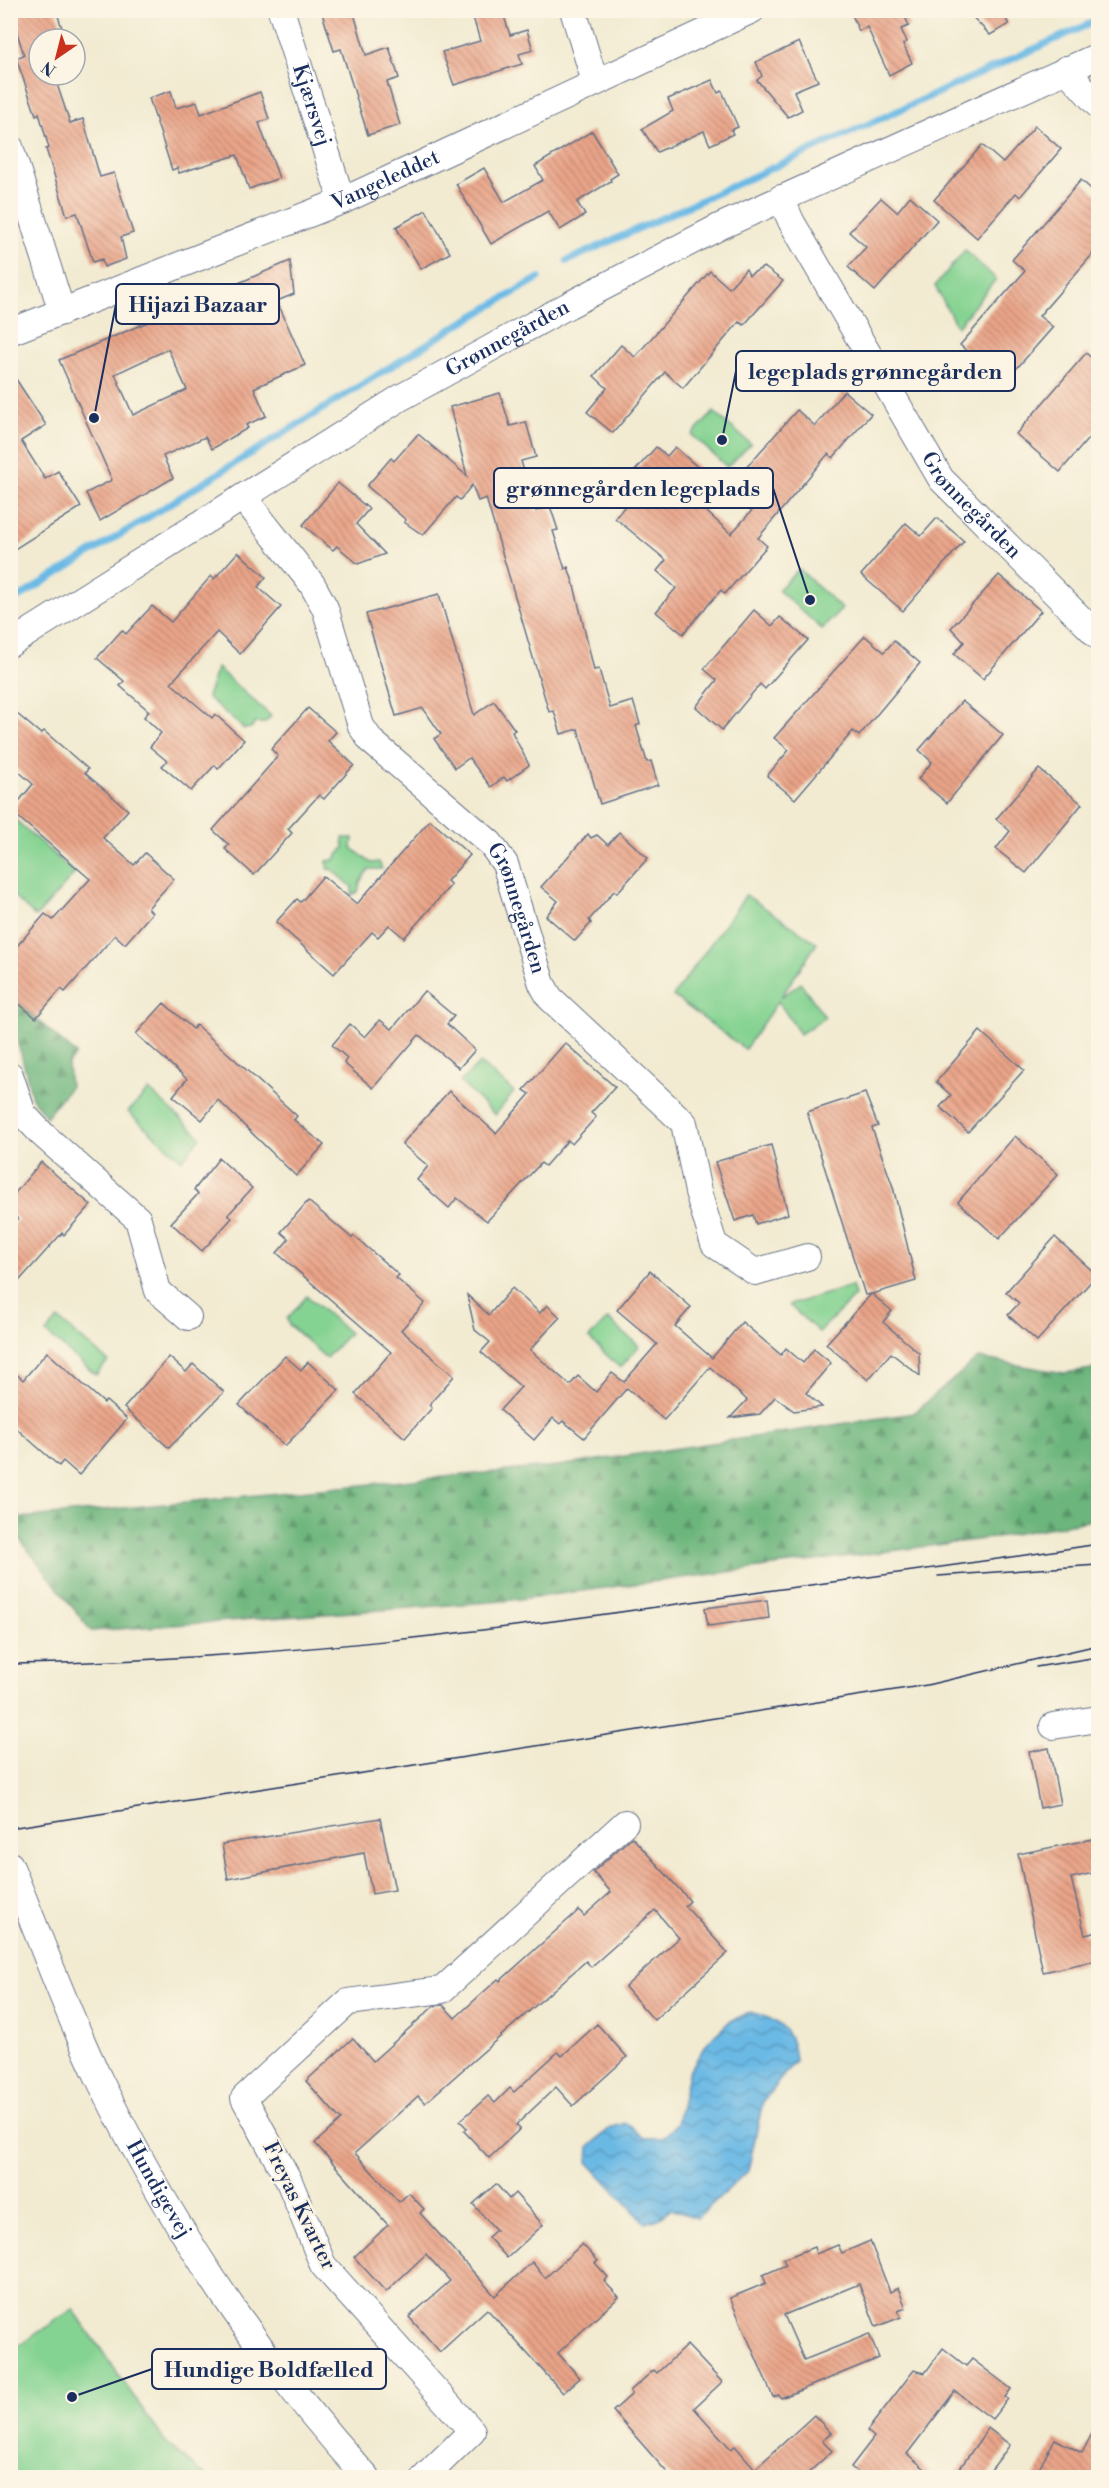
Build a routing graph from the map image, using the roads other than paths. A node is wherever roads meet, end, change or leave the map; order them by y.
1 (281, 10) edge
2 (573, 10) edge
3 (752, 10) edge
4 (1098, 56) edge
5 (1066, 69) junction
6 (595, 81) junction
7 (1098, 105) edge
8 (10, 147) edge
9 (781, 198) junction
10 (342, 201) junction
11 (63, 312) junction
12 (10, 332) edge
13 (243, 497) junction
14 (1098, 636) edge
15 (10, 644) edge
16 (10, 1075) edge
17 (807, 1257) dead end
18 (188, 1317) dead end
19 (1098, 1719) edge
20 (1053, 1726) dead end
21 (625, 1823) dead end
22 (13, 1871) edge
23 (367, 2478) edge
24 (424, 2478) edge

1 - 10 street, Kjærsvej
2 - 6 street
3 - 6 street, Vangeleddet
4 - 5 street, Grønnegården
5 - 7 street
5 - 9 street, Grønnegården
6 - 10 street, Vangeleddet
8 - 11 street
9 - 13 street, Grønnegården
9 - 14 street, Grønnegården
10 - 11 street, Vangeleddet
11 - 12 street, Vangeleddet
13 - 15 street, Grønnegården
13 - 17 street, Grønnegården
16 - 18 street
19 - 20 street
21 - 24 street, Freyas Kvarter
22 - 23 street, Hundigevej

